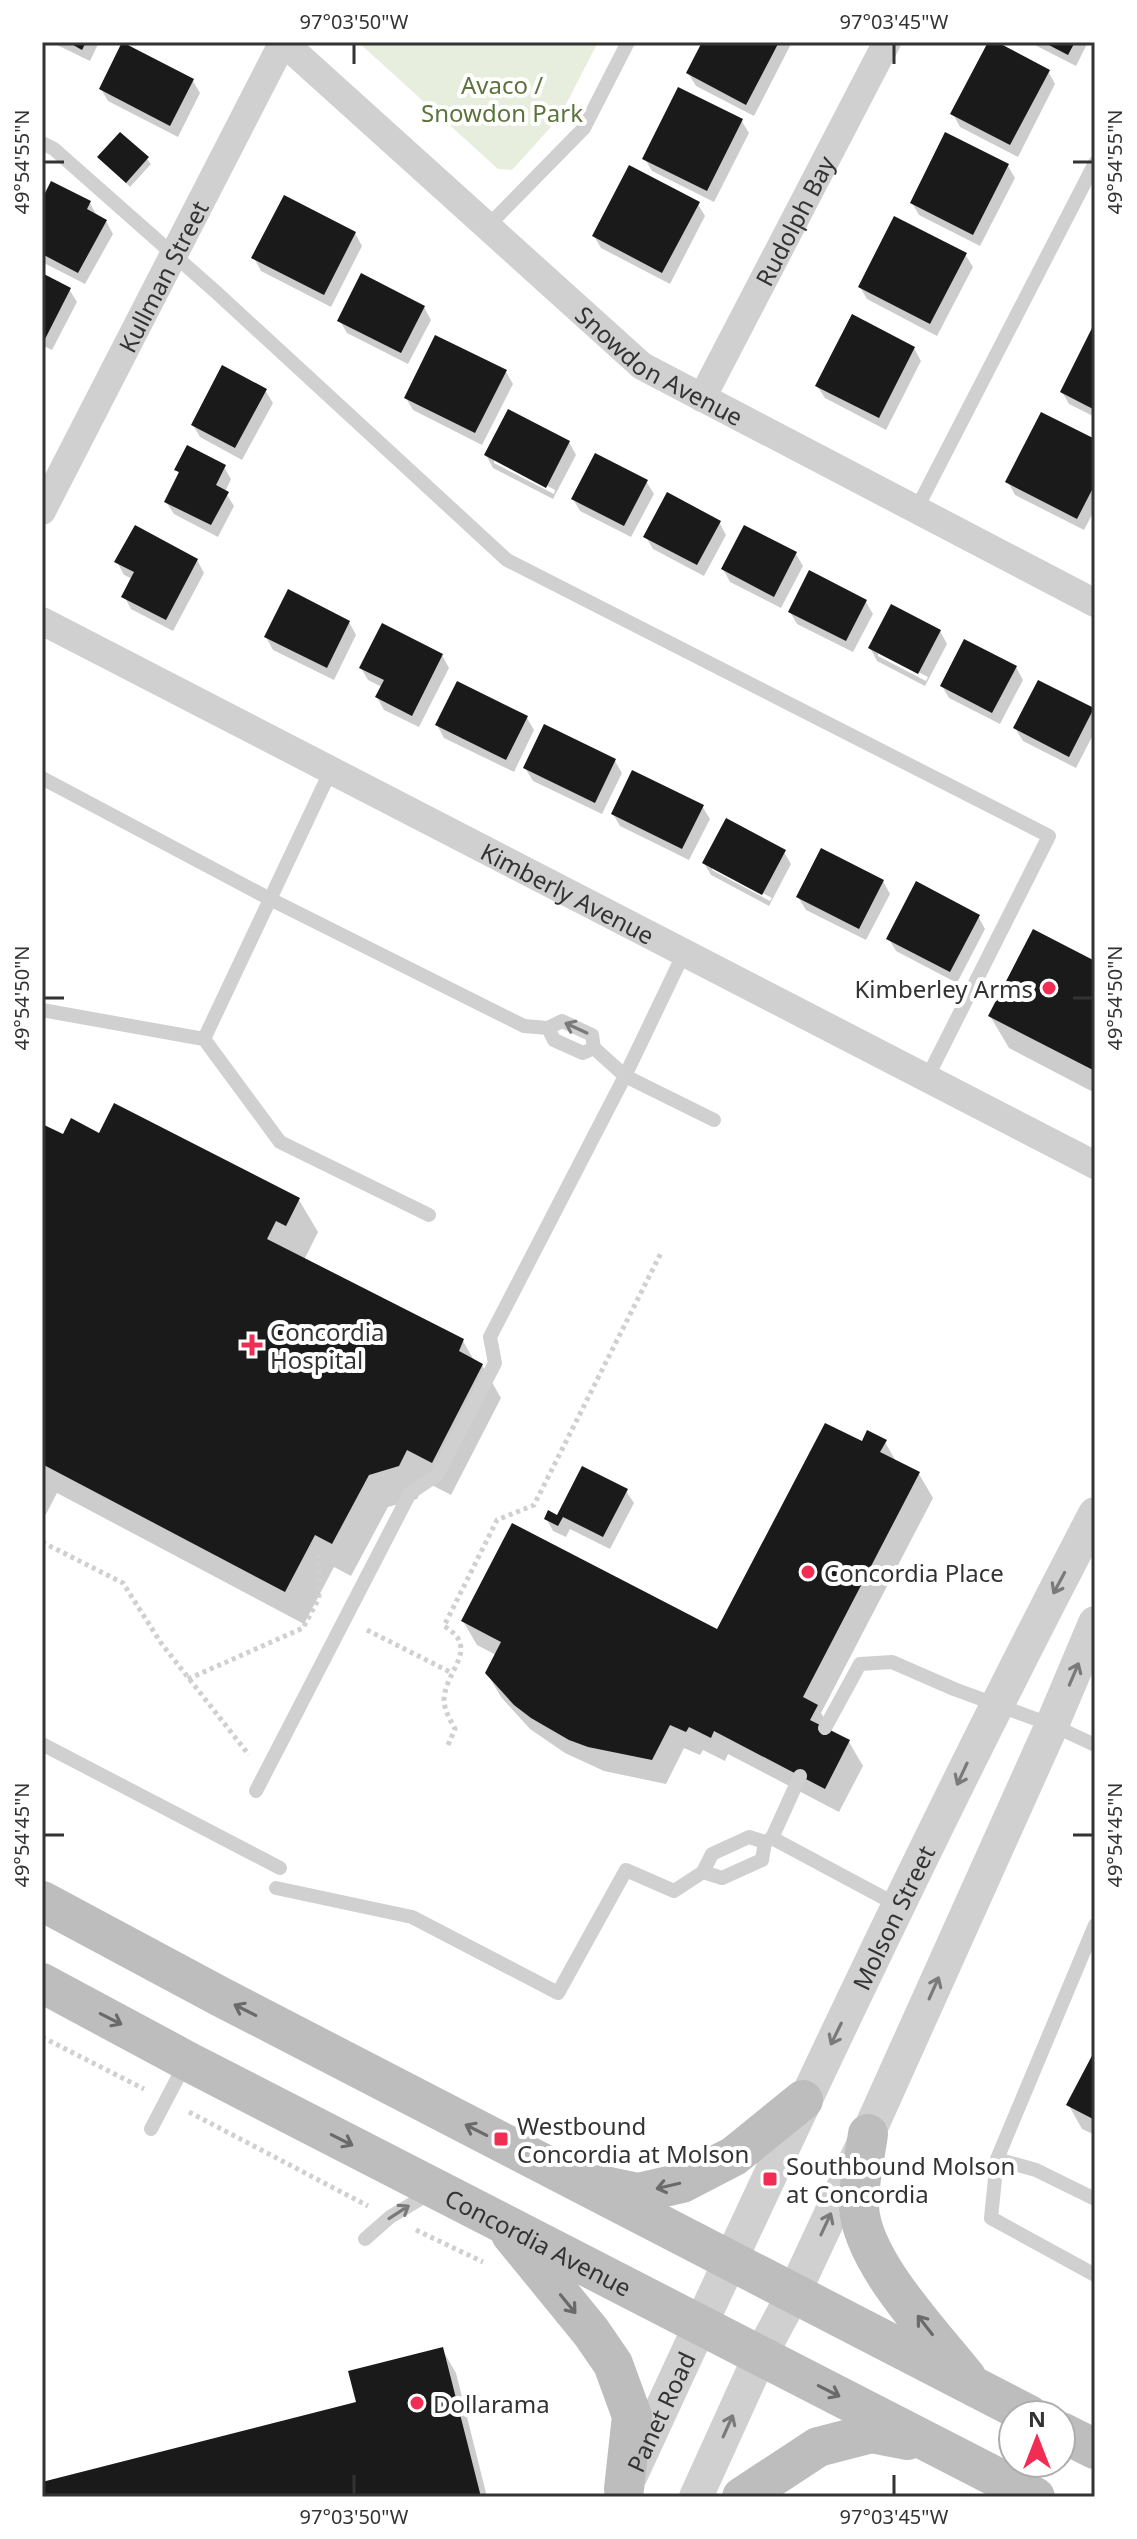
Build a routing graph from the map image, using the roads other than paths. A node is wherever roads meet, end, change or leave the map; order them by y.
1 (283, 42) edge
2 (628, 42) edge
3 (887, 42) edge
4 (42, 143) edge
5 (1095, 163) edge
6 (487, 227) junction
7 (173, 254) junction
8 (702, 398) junction
9 (916, 510) junction
10 (42, 511) edge
11 (1095, 603) edge
12 (42, 621) edge
13 (331, 770) junction
14 (42, 778) edge
15 (270, 899) junction
16 (684, 953) junction
17 (42, 1010) edge
18 (204, 1039) junction
19 (625, 1076) junction
20 (927, 1078) junction
21 (714, 1120) dead end
22 (1095, 1165) edge
23 (429, 1215) dead end
24 (1095, 1514) edge
25 (1095, 1623) edge
26 (995, 1704) junction
27 (1052, 1725) junction
28 (825, 1728) dead end
29 (42, 1744) edge
30 (1095, 1745) edge
31 (800, 1776) dead end
32 (256, 1791) dead end
33 (769, 1840) junction
34 (280, 1868) dead end
35 (703, 1872) junction
36 (276, 1888) dead end
37 (42, 1901) edge
38 (899, 1906) junction
39 (1095, 1925) edge
40 (42, 1983) edge
41 (187, 2061) junction
42 (803, 2100) junction
43 (151, 2129) dead end
44 (868, 2134) junction
45 (997, 2159) junction
46 (570, 2179) junction
47 (437, 2189) junction
48 (1095, 2199) edge
49 (501, 2222) junction
50 (365, 2239) dead end
51 (731, 2260) junction
52 (1095, 2275) edge
53 (793, 2295) junction
54 (700, 2325) junction
55 (760, 2356) junction
56 (973, 2386) junction
57 (998, 2399) edge
58 (1077, 2440) edge
59 (934, 2445) junction
60 (1095, 2449) edge
61 (622, 2493) edge
62 (696, 2497) edge
63 (742, 2497) edge
64 (1035, 2497) edge

1 - 6 street, Snowdon Avenue
1 - 7 street, Kullman Street
2 - 6 lane
3 - 8 street, Rudolph Bay
4 - 7 lane
5 - 9 lane
6 - 8 street, Snowdon Avenue
7 - 10 street, Kullman Street
7 - 20 lane
8 - 9 street, Snowdon Avenue
9 - 11 street, Snowdon Avenue
12 - 13 street, Kimberly Avenue
13 - 15 lane
13 - 16 street, Kimberly Avenue
14 - 15 lane
15 - 18 lane
15 - 19 lane
16 - 19 lane
16 - 20 street, Kimberly Avenue
17 - 18 lane
18 - 23 lane
19 - 21 lane
19 - 32 lane
20 - 22 street, Kimberly Avenue
24 -> 26 street, Molson Street
27 -> 25 street
26 - 27 lane
26 - 28 lane
26 -> 38 street, Molson Street
27 - 30 lane
44 -> 27 street
29 - 34 lane
31 - 33 lane
33 - 35 lane
33 - 35 lane
33 - 38 lane
35 - 36 lane
46 -> 37 main road
38 -> 42 street, Molson Street
39 - 45 lane
40 -> 41 main road, Concordia Avenue
41 - 43 lane
41 -> 47 main road, Concordia Avenue
42 -> 46 main road
42 - 51 street, Molson Street
53 -> 44 street
56 -> 44 main road
45 - 48 lane
45 - 52 lane
46 - 51 main road
47 - 49 main road, Concordia Avenue
50 -> 47 lane
49 - 54 main road, Concordia Avenue
49 -> 61 main road
51 - 53 main road
51 - 54 street, Molson Street
53 - 55 street
53 - 56 main road
54 - 55 main road, Concordia Avenue
54 - 61 street, Panet Road
55 -> 59 main road, Concordia Avenue
62 -> 55 street
56 - 57 main road
58 - 60 main road
59 - 63 main road
59 - 64 main road, Concordia Avenue

